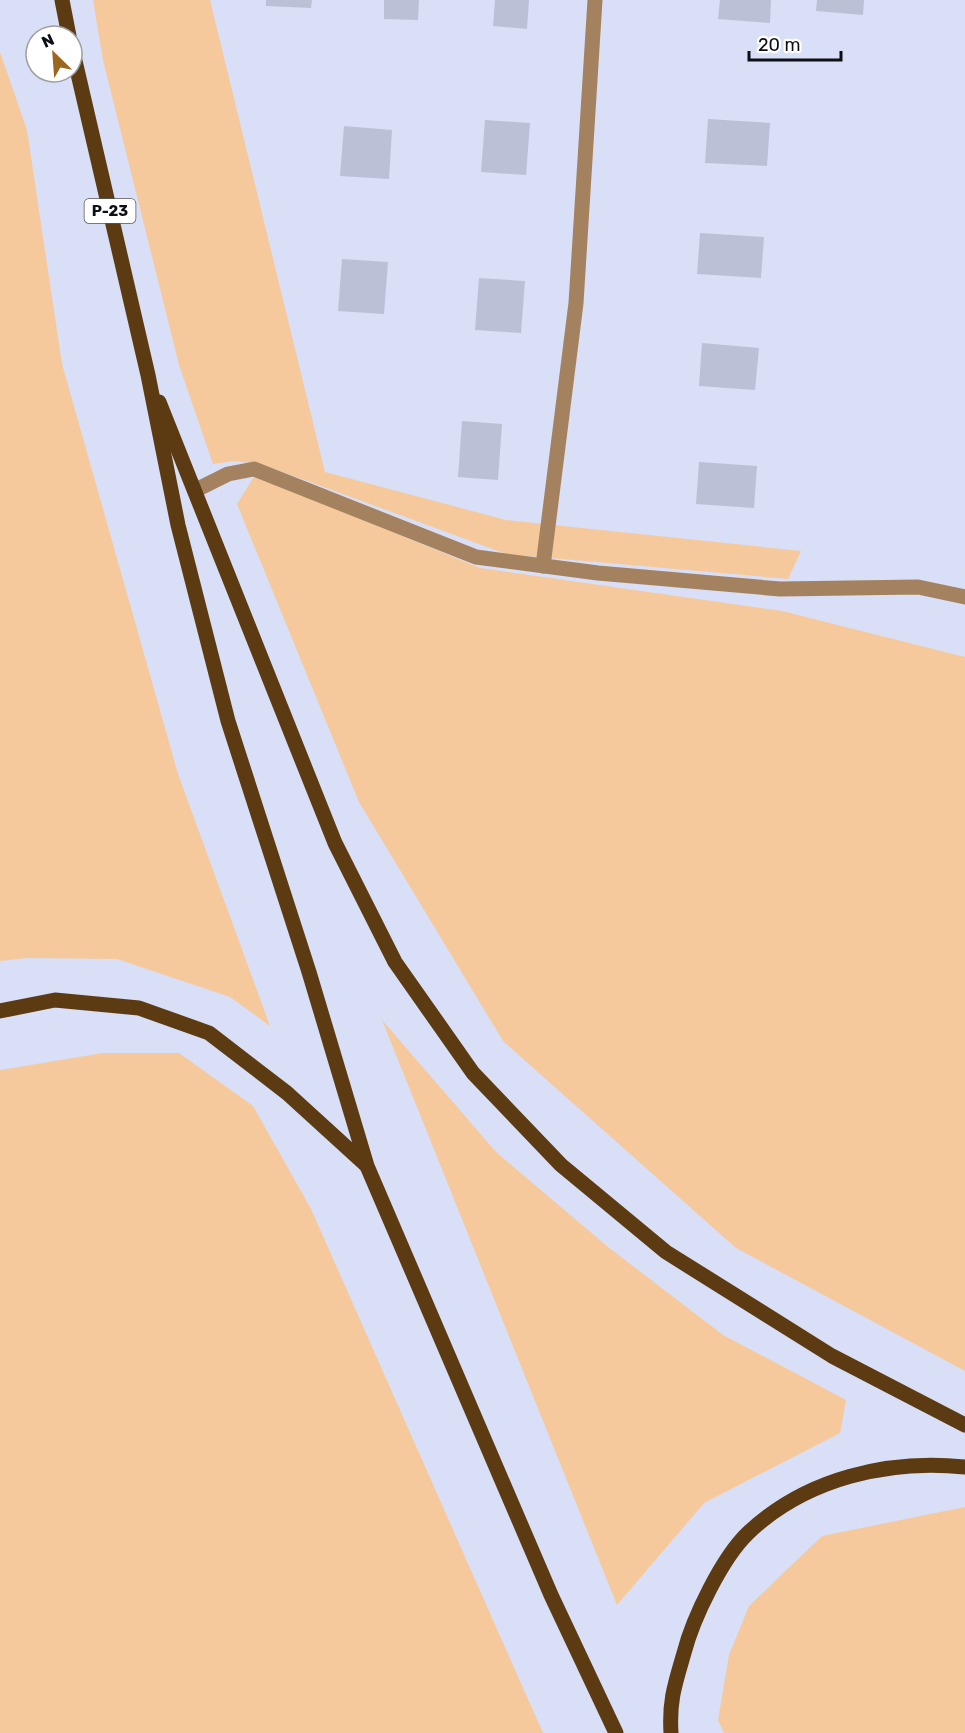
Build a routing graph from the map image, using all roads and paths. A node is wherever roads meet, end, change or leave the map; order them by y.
1 (62, 0) edge
2 (595, 0) edge
3 (67, 24) edge
4 (80, 84) edge
5 (148, 375) junction
6 (196, 490) junction
7 (543, 566) junction
8 (965, 597) edge
9 (0, 1011) edge
10 (367, 1167) junction
11 (965, 1425) edge
12 (965, 1467) edge
13 (616, 1733) edge
14 (671, 1733) edge

1 - 3 main road
2 - 7 street
4 - 5 main road, Р-23
5 - 6 main road
5 - 10 main road, Р-23
6 - 7 street
6 - 11 main road
7 - 8 street
9 - 10 main road
10 - 13 main road, Р-23
12 - 14 main road

